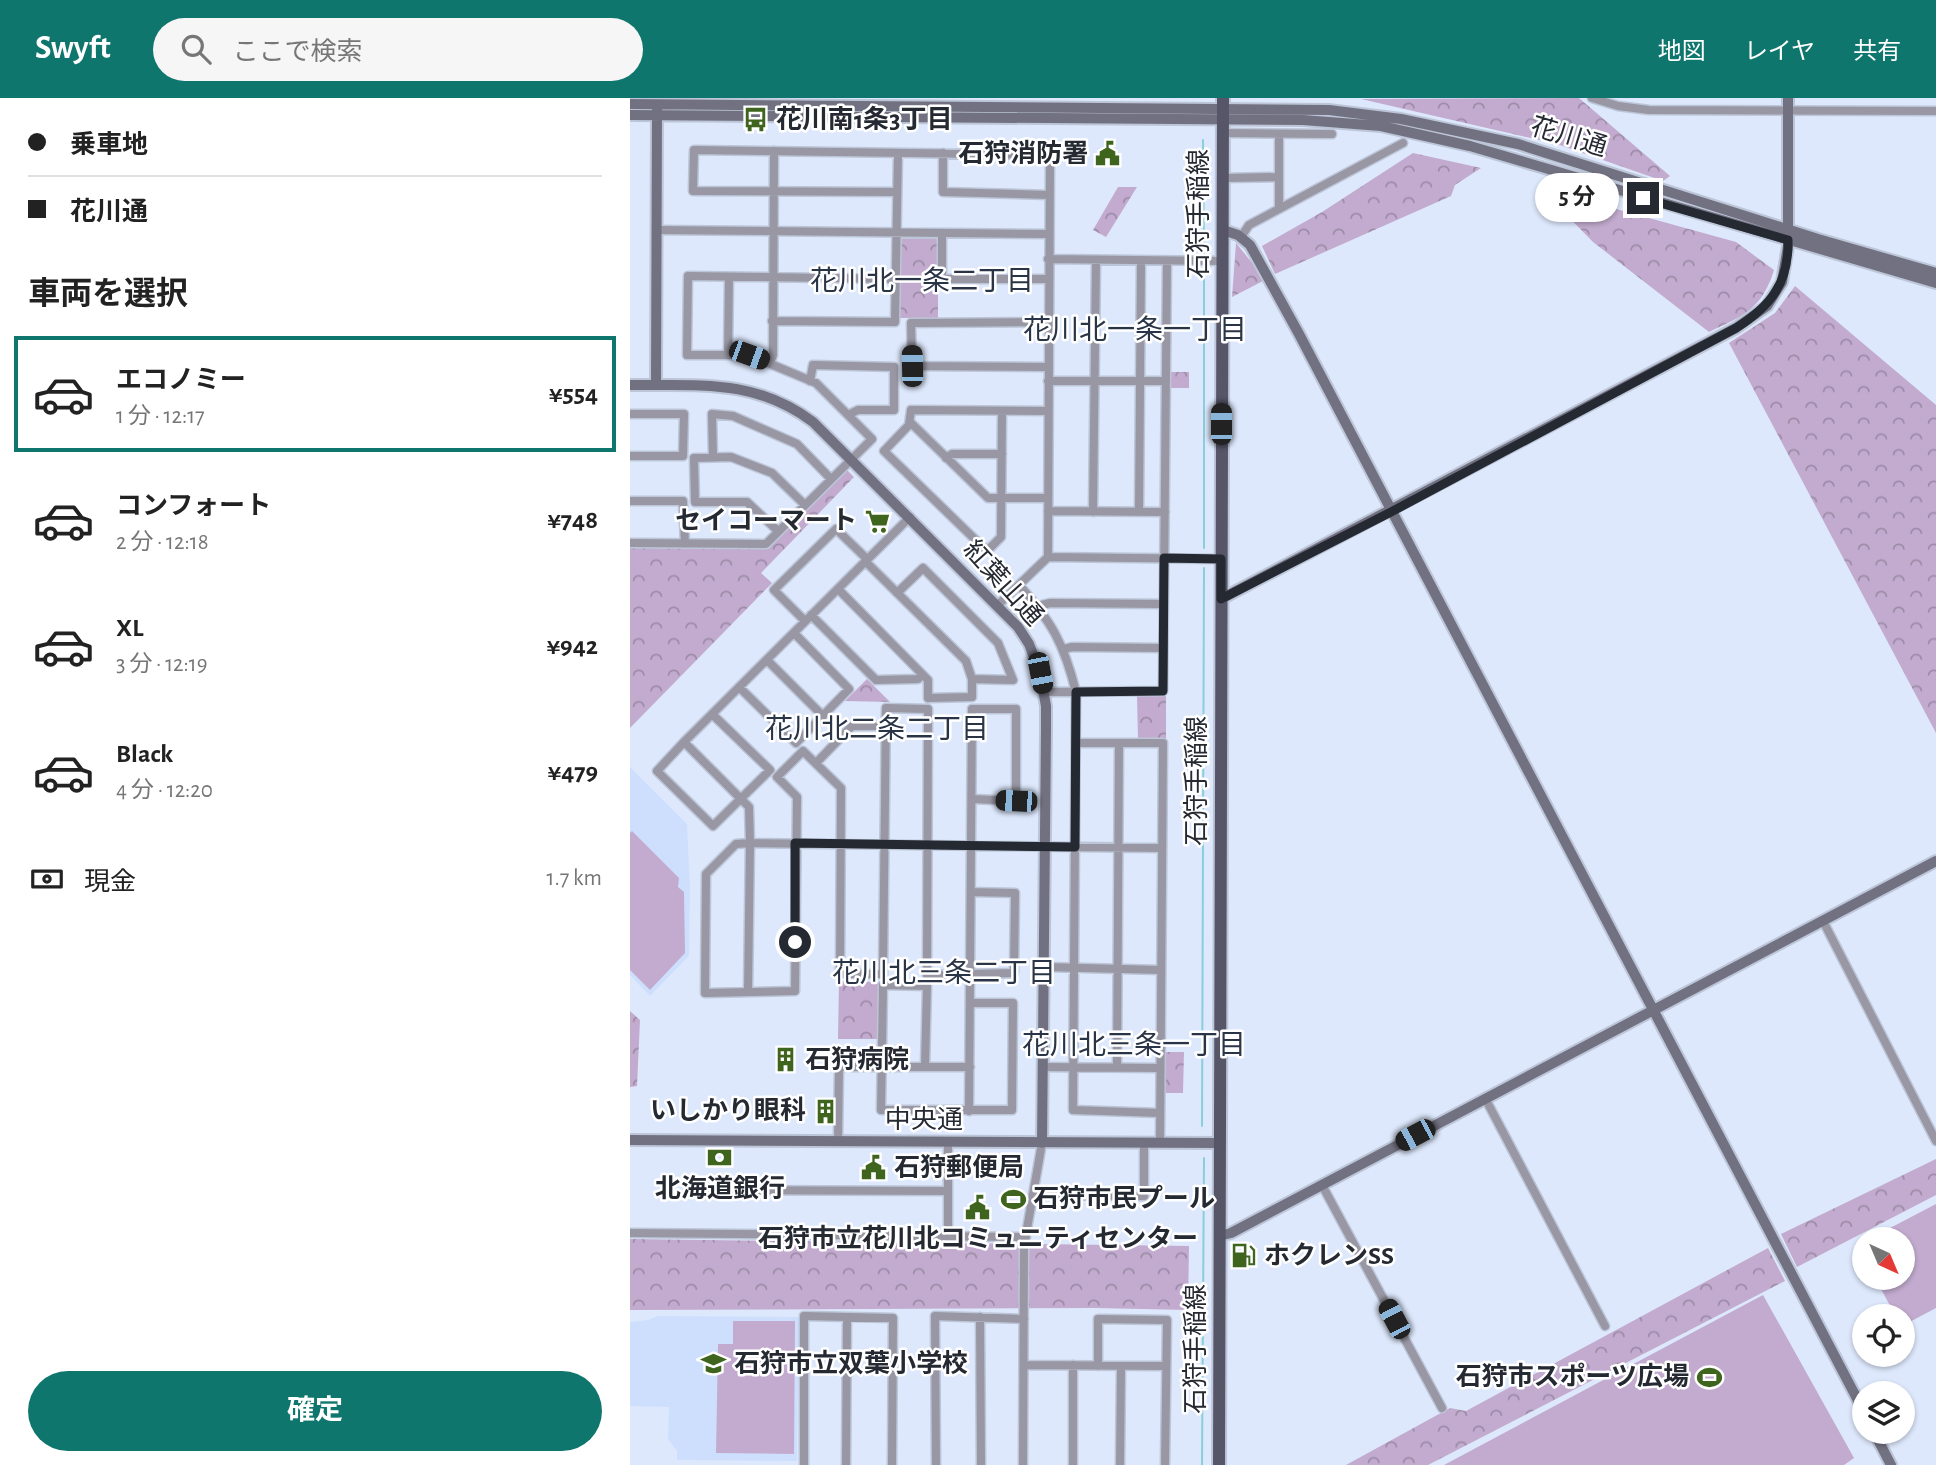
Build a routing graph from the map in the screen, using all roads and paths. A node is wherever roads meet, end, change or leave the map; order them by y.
1 (1592, 98) edge
2 (1788, 98) edge
3 (630, 104) edge
4 (657, 106) edge
5 (752, 106) edge
6 (844, 107) edge
7 (939, 107) edge
8 (1032, 108) edge
9 (1126, 109) edge
10 (1170, 109) edge
11 (1788, 111) junction
12 (1936, 111) edge
13 (630, 115) edge
14 (1223, 115) edge
15 (1279, 134) junction
16 (1332, 134) dead end
17 (1403, 143) dead end
18 (774, 151) junction
19 (898, 153) junction
20 (943, 153) junction
21 (1279, 177) junction
22 (1223, 178) junction
23 (774, 191) junction
24 (896, 192) junction
25 (1049, 195) junction
26 (1279, 209) junction
27 (656, 230) junction
28 (1223, 230) junction
29 (775, 232) junction
30 (896, 233) junction
31 (942, 233) junction
32 (1049, 234) junction
33 (1788, 235) junction
34 (1241, 237) junction
35 (1048, 259) junction
36 (1096, 260) junction
37 (1215, 260) junction
38 (1141, 261) junction
39 (1167, 261) junction
40 (1936, 273) edge
41 (729, 277) junction
42 (773, 278) junction
43 (896, 279) junction
44 (1048, 279) junction
45 (1936, 283) edge
46 (772, 321) junction
47 (1048, 322) junction
48 (728, 355) junction
49 (770, 363) junction
50 (1048, 367) junction
51 (810, 381) junction
52 (1048, 381) junction
53 (1094, 381) junction
54 (1139, 381) junction
55 (1166, 381) junction
56 (630, 385) edge
57 (656, 385) junction
58 (1002, 411) junction
59 (1048, 411) junction
60 (630, 414) edge
61 (848, 415) junction
62 (910, 422) junction
63 (1002, 454) junction
64 (630, 456) edge
65 (713, 457) junction
66 (946, 458) junction
67 (851, 459) junction
68 (831, 478) junction
69 (1048, 498) junction
70 (1002, 499) junction
71 (630, 501) edge
72 (805, 505) junction
73 (1048, 511) junction
74 (1093, 512) junction
75 (1139, 512) junction
76 (1165, 512) junction
77 (1391, 512) junction
78 (910, 517) junction
79 (778, 531) junction
80 (630, 544) edge
81 (685, 544) junction
82 (1048, 557) junction
83 (1169, 558) junction
84 (1215, 559) junction
85 (866, 560) junction
86 (1019, 585) junction
87 (838, 589) junction
88 (897, 593) junction
89 (1221, 599) junction
90 (1164, 604) junction
91 (998, 605) junction
92 (1038, 606) junction
93 (808, 618) junction
94 (793, 633) junction
95 (1163, 648) junction
96 (1064, 649) junction
97 (767, 660) junction
98 (922, 674) junction
99 (972, 679) junction
100 (739, 687) junction
101 (1044, 692) junction
102 (1076, 692) junction
103 (712, 714) junction
104 (823, 716) junction
105 (886, 726) junction
106 (684, 742) junction
107 (1076, 743) junction
108 (1119, 743) junction
109 (816, 763) junction
110 (741, 799) junction
111 (972, 800) junction
112 (750, 842) junction
113 (795, 843) junction
114 (839, 844) junction
115 (884, 845) junction
116 (927, 845) junction
117 (971, 846) junction
118 (1047, 847) junction
119 (1075, 847) junction
120 (1119, 848) junction
121 (1162, 848) junction
122 (1936, 861) edge
123 (971, 892) junction
124 (1823, 921) junction
125 (1045, 967) junction
126 (1074, 969) junction
127 (1118, 970) junction
128 (1161, 970) junction
129 (970, 974) junction
130 (748, 992) junction
131 (970, 1003) junction
132 (1652, 1010) junction
133 (881, 1067) junction
134 (925, 1067) junction
135 (970, 1067) junction
136 (1117, 1067) junction
137 (1043, 1068) junction
138 (1074, 1068) junction
139 (1160, 1068) junction
140 (1485, 1098) junction
141 (970, 1111) junction
142 (1160, 1112) junction
143 (630, 1140) edge
144 (1936, 1141) edge
145 (838, 1142) junction
146 (1144, 1142) junction
147 (1160, 1142) junction
148 (948, 1143) junction
149 (1042, 1143) junction
150 (1219, 1143) junction
151 (1322, 1185) junction
152 (705, 1190) dead end
153 (948, 1191) junction
154 (1033, 1195) junction
155 (630, 1233) edge
156 (948, 1236) junction
157 (1219, 1236) junction
158 (1026, 1237) junction
159 (847, 1317) junction
160 (980, 1317) junction
161 (1024, 1319) junction
162 (1605, 1326) dead end
163 (1024, 1365) junction
164 (1073, 1365) junction
165 (1098, 1366) junction
166 (1121, 1366) junction
167 (1166, 1366) junction
168 (1852, 1389) edge
169 (1442, 1408) dead end
170 (1880, 1444) edge
171 (804, 1465) edge
172 (846, 1465) edge
173 (892, 1465) edge
174 (936, 1465) edge
175 (981, 1465) edge
176 (1023, 1465) edge
177 (1073, 1465) edge
178 (1120, 1465) edge
179 (1165, 1465) edge
180 (1219, 1465) edge
181 (1891, 1465) edge

1 - 11 street
2 - 11 street
3 - 4 street, 花川通
4 - 5 street, 花川通
4 - 13 street, 花川通
4 - 27 street
5 - 6 street, 花川通
6 - 7 street, 花川通
7 - 8 street, 花川通
8 - 9 street, 花川通
9 - 10 street, 花川通
10 - 14 street, 花川通
11 - 12 street
11 - 33 street
14 - 15 street
14 - 22 main road, 石狩手稲線
14 - 33 street, 花川通
15 - 16 street
15 - 21 street
17 - 26 street
18 - 19 street
18 - 23 street
18 - 23 street
19 - 20 street
19 - 24 street
20 - 25 street
20 - 25 street
21 - 22 street
21 - 26 street
22 - 28 main road, 石狩手稲線
23 - 24 street
23 - 29 street
24 - 30 street
25 - 32 street
26 - 34 street
27 - 29 street
27 - 57 street
28 - 34 street
28 - 37 main road, 石狩手稲線
29 - 30 street
29 - 42 street
30 - 31 street
30 - 43 street
31 - 32 street
31 - 44 street
32 - 35 street
33 - 40 street, 花川通
33 - 45 street, 花川通
33 - 77 street
34 - 77 street
35 - 36 street
35 - 44 street
36 - 38 street
36 - 53 street
37 - 39 street
37 - 84 main road, 石狩手稲線
38 - 39 street
38 - 54 street
39 - 55 street
41 - 42 street
41 - 48 street
41 - 48 street
42 - 43 street
42 - 46 street
43 - 46 street
44 - 47 street
46 - 49 street
47 - 50 street
47 - 50 street
48 - 49 street
49 - 51 street
50 - 52 street
51 - 61 street
51 - 61 street
52 - 53 street
52 - 59 street
53 - 54 street
53 - 74 street
54 - 55 street
54 - 75 street
55 - 76 street
56 - 57 street, 紅葉山通
57 - 67 street, 紅葉山通
58 - 59 street
58 - 62 street
58 - 63 street
59 - 69 street
60 - 64 street
61 - 67 street
62 - 66 street
62 - 70 street
63 - 66 street
63 - 70 street
65 - 68 street
65 - 72 street
65 - 79 street
66 - 70 street
67 - 68 street
67 - 78 street, 紅葉山通
68 - 72 street
69 - 70 street
69 - 73 street
71 - 81 street
72 - 79 street
73 - 74 street
73 - 82 street
74 - 75 street
75 - 76 street
76 - 83 street
77 - 89 street
77 - 132 street
78 - 85 street
78 - 91 street, 紅葉山通
79 - 81 street
80 - 81 street
82 - 83 street
82 - 86 street
83 - 84 street
83 - 90 street
84 - 89 main road, 石狩手稲線
85 - 87 street
85 - 88 street
85 - 93 street
86 - 91 street
86 - 92 street
87 - 93 street
87 - 98 street
88 - 99 street
88 - 99 street
89 - 150 main road, 石狩手稲線
90 - 92 street
90 - 95 street
91 - 101 street, 紅葉山通
92 - 96 street
93 - 94 street
93 - 98 street
94 - 97 street
94 - 104 street
95 - 96 street
95 - 102 street
96 - 102 street
97 - 100 street
97 - 104 street
98 - 99 street
100 - 103 street
100 - 104 street
101 - 102 street
101 - 118 street, 紅葉山通
102 - 107 street
103 - 106 street
103 - 110 street
105 - 109 street
105 - 115 street
105 - 116 street
106 - 110 street
106 - 110 street
107 - 108 street
107 - 119 street
108 - 120 street
108 - 121 street
109 - 113 street
109 - 114 street
110 - 112 street
111 - 111 street
111 - 117 street
112 - 113 street
112 - 130 street
112 - 130 street
113 - 114 street
113 - 130 street
114 - 115 street
114 - 115 street
115 - 116 street
116 - 117 street
116 - 129 street
117 - 118 street
117 - 123 street
118 - 119 street
118 - 125 street, 紅葉山通
119 - 120 street
119 - 126 street
120 - 121 street
120 - 127 street
121 - 128 street
122 - 124 street
123 - 129 street
123 - 129 street
124 - 132 street
124 - 144 street
125 - 126 street
125 - 137 street, 紅葉山通
126 - 127 street
126 - 138 street
127 - 128 street
127 - 136 street
128 - 139 street
129 - 131 street
131 - 135 street
131 - 141 street
132 - 140 street
132 - 168 street
133 - 134 street
133 - 134 street
133 - 141 street
133 - 145 street
134 - 135 street
135 - 141 street
136 - 138 street
136 - 139 street
137 - 138 street
137 - 149 street, 紅葉山通
138 - 142 street
139 - 142 street
140 - 151 street
140 - 162 street
142 - 147 street
143 - 145 street, 中央通
145 - 148 street, 中央通
146 - 147 street, 中央通
146 - 149 street, 中央通
146 - 154 street
147 - 150 street, 中央通
148 - 149 street, 中央通
148 - 153 street
149 - 154 street
150 - 157 main road, 石狩手稲線
151 - 157 street
151 - 169 street
152 - 153 street
153 - 156 street
154 - 158 street
155 - 156 street
156 - 158 street
157 - 180 main road, 石狩手稲線
158 - 161 street
159 - 171 street
159 - 172 street
159 - 173 street
160 - 161 street
160 - 174 street
160 - 175 street
161 - 163 street
163 - 164 street
163 - 176 street
164 - 165 street
164 - 177 street
165 - 166 street
165 - 167 street
166 - 167 street
166 - 178 street
167 - 179 street
170 - 181 street

